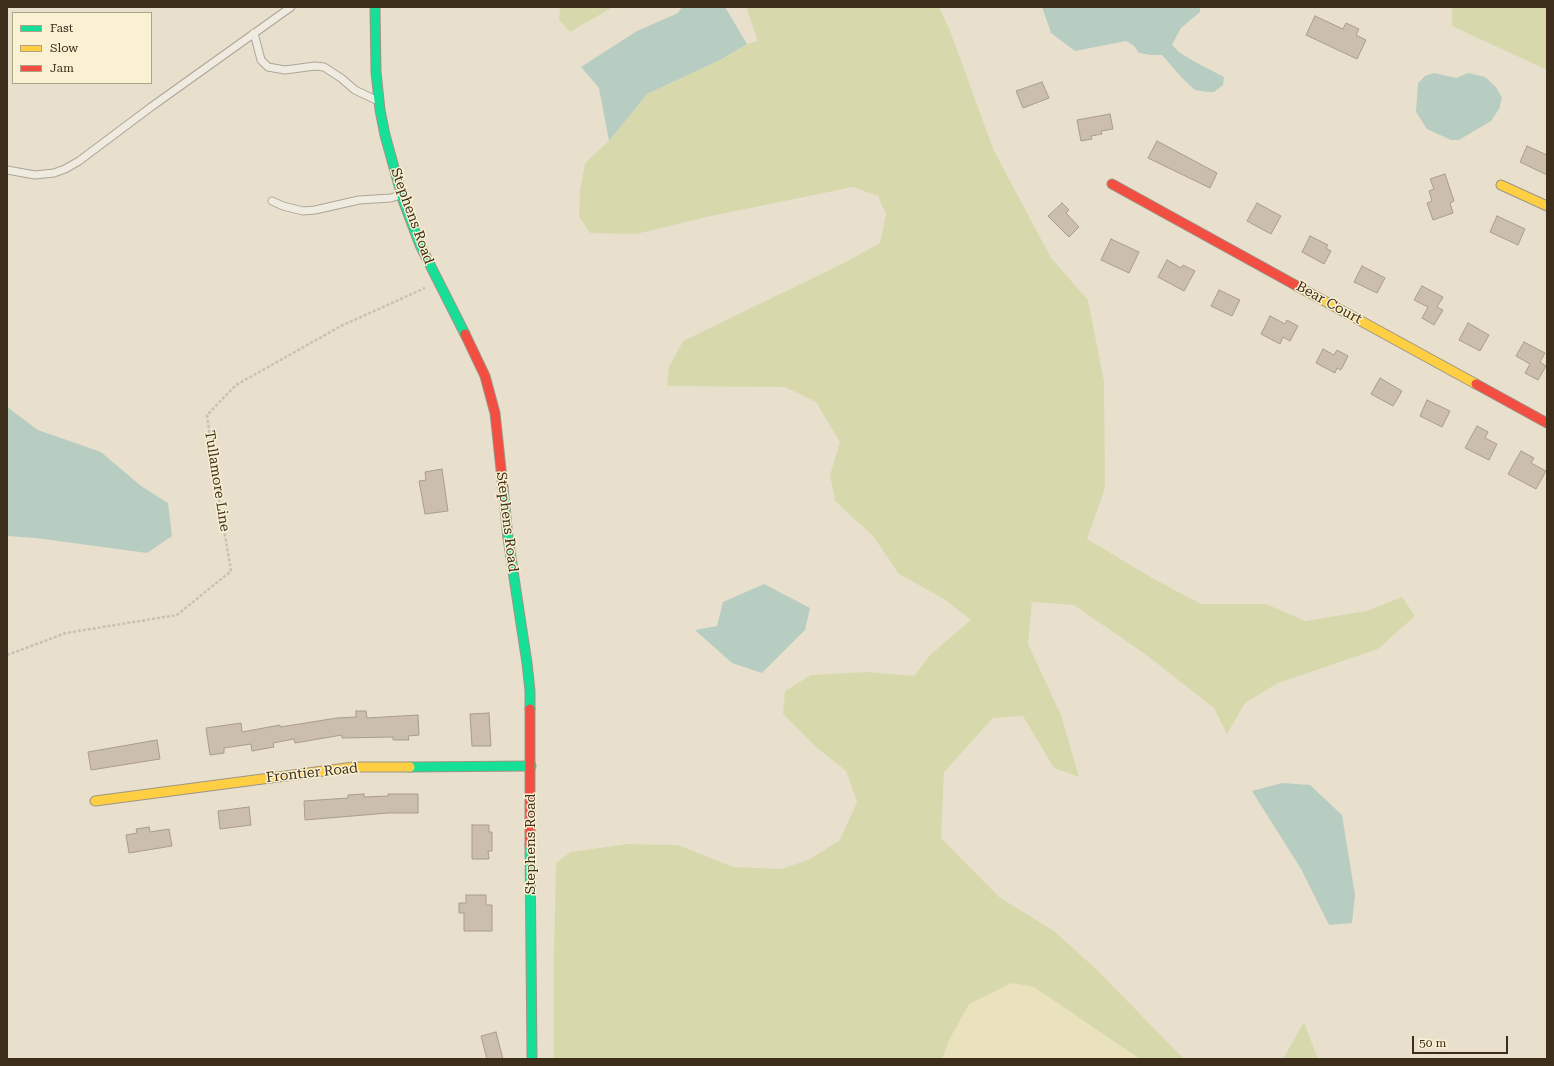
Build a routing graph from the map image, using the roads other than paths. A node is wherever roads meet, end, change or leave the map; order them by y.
1 (291, 7) edge
2 (375, 7) edge
3 (254, 33) junction
4 (379, 102) junction
5 (7, 170) edge
6 (1112, 184) dead end
7 (1501, 185) dead end
8 (402, 194) junction
9 (272, 201) dead end
10 (1547, 206) edge
11 (1547, 423) edge
12 (530, 766) junction
13 (95, 801) dead end
14 (532, 1059) edge

1 - 3 lane
2 - 4 main road, Stephens Road
3 - 4 lane
3 - 5 lane
4 - 8 main road, Stephens Road
6 - 11 main road, Bear Court
7 - 10 main road
8 - 9 lane
8 - 12 main road, Stephens Road
12 - 13 main road, Frontier Road
12 - 14 main road, Stephens Road

